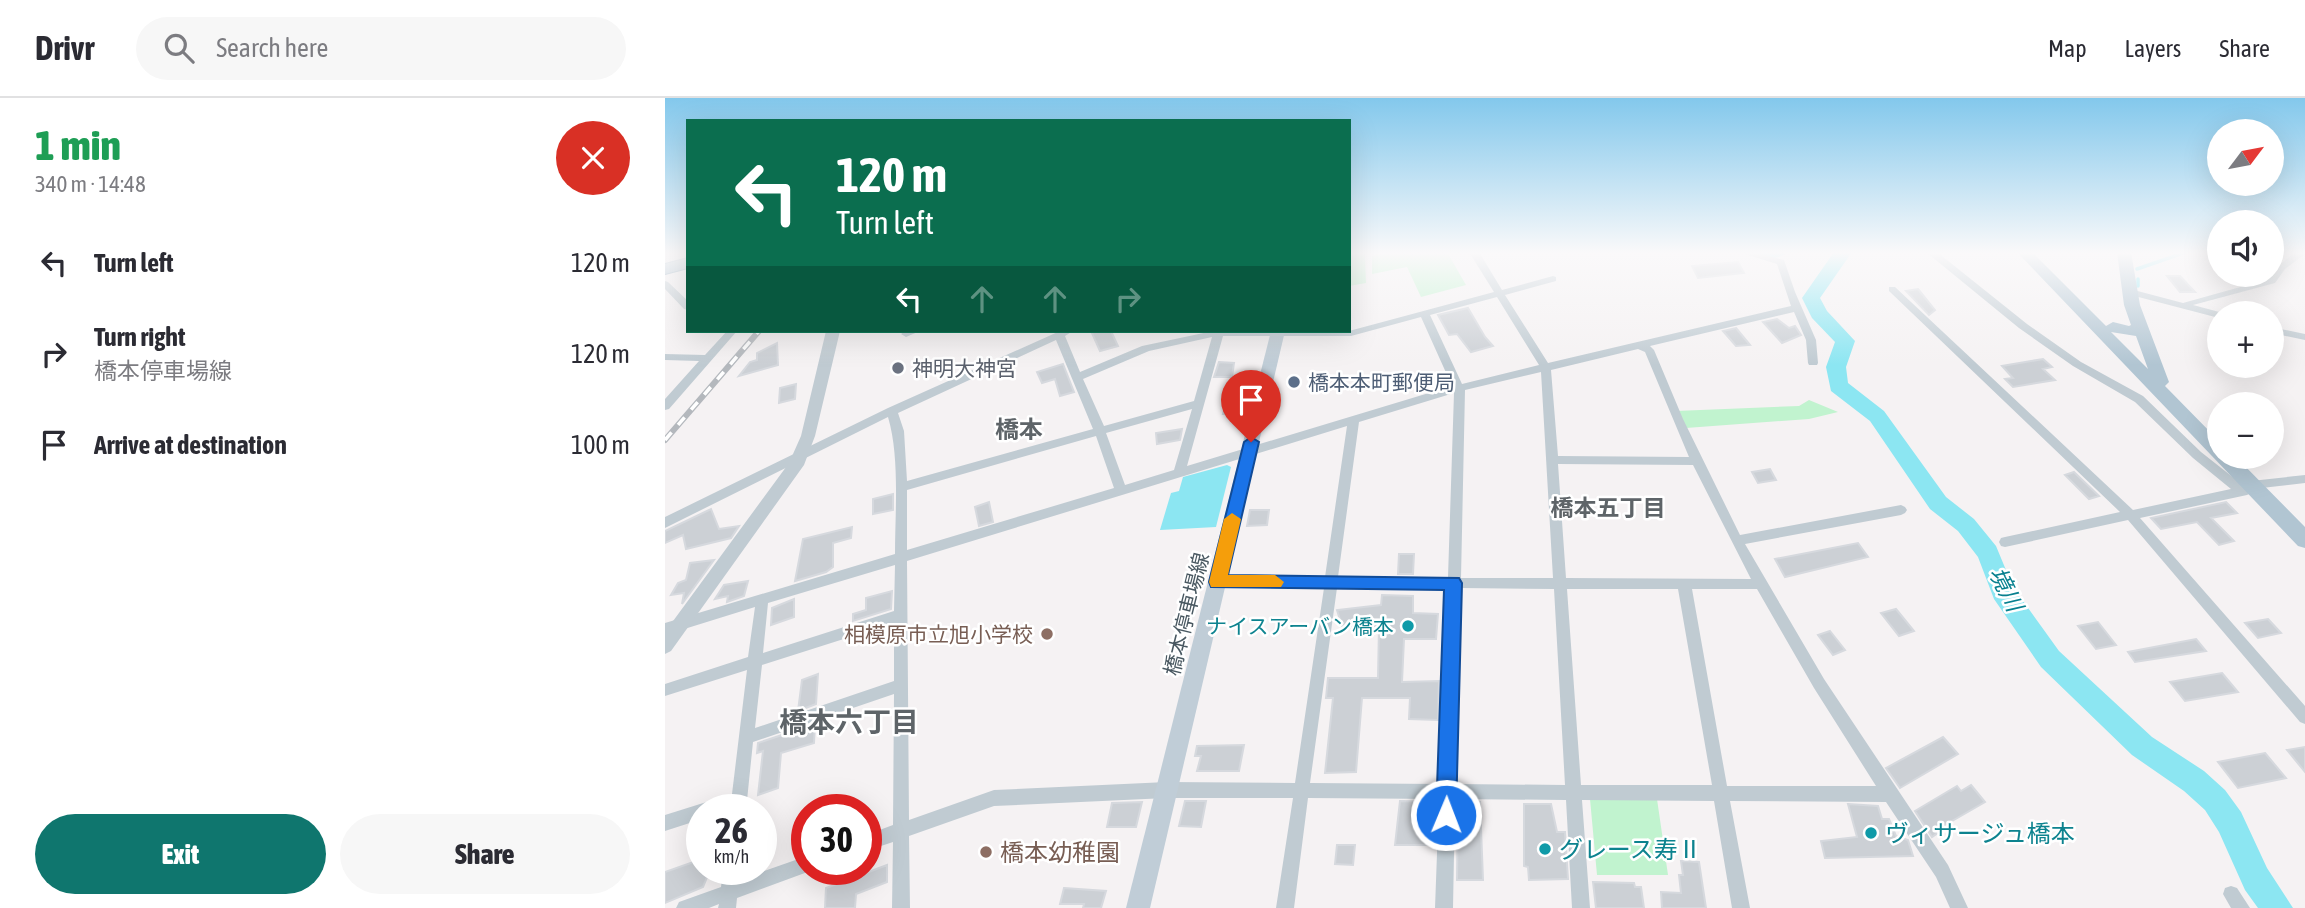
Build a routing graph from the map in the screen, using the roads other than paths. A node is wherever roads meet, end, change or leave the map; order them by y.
1 (672, 290) edge
2 (1498, 290) edge
3 (1512, 290) edge
4 (1790, 290) edge
5 (1893, 290) edge
6 (1978, 290) edge
7 (2060, 290) edge
8 (2080, 290) edge
9 (2239, 290) edge
10 (2130, 292) joint
11 (1500, 293) junction
12 (686, 305) edge
13 (2186, 305) junction
14 (1796, 308) junction
15 (2207, 311) edge
16 (1424, 313) junction
17 (2094, 326) junction
18 (730, 333) edge
19 (832, 333) edge
20 (1063, 333) edge
21 (1214, 333) edge
22 (1218, 333) edge
23 (1278, 333) edge
24 (1351, 333) edge
25 (2284, 333) edge
26 (2305, 337) edge
27 (2131, 338) junction
28 (1641, 346) junction
29 (665, 357) edge
30 (708, 358) junction
31 (1813, 363) dead end
32 (1546, 368) junction
33 (1077, 377) junction
34 (2157, 384) junction
35 (1459, 388) junction
36 (1200, 403) junction
37 (665, 406) edge
38 (2171, 407) junction
39 (2150, 410) junction
40 (893, 411) junction
41 (1354, 419) junction
42 (1100, 431) junction
43 (2207, 438) edge
44 (2207, 440) edge
45 (1249, 453) junction
46 (801, 455) junction
47 (1552, 460) junction
48 (1697, 461) junction
49 (2234, 469) edge
50 (1179, 474) junction
51 (2305, 479) edge
52 (901, 487) junction
53 (2249, 488) junction
54 (1121, 492) junction
55 (1901, 510) dead end
56 (2130, 514) junction
57 (665, 523) edge
58 (1738, 540) junction
59 (2305, 540) edge
60 (2005, 542) dead end
61 (901, 559) junction
62 (1217, 582) junction
63 (1330, 582) junction
64 (1453, 583) junction
65 (1560, 583) junction
66 (1684, 583) junction
67 (1762, 584) junction
68 (762, 601) junction
69 (901, 615) junction
70 (672, 628) edge
71 (665, 646) edge
72 (755, 661) junction
73 (901, 685) junction
74 (665, 690) edge
75 (2305, 718) edge
76 (746, 738) junction
77 (1167, 790) junction
78 (1302, 791) junction
79 (1447, 791) junction
80 (1721, 791) junction
81 (1573, 792) junction
82 (740, 794) edge
83 (1889, 794) junction
84 (686, 816) edge
85 (665, 823) edge
86 (901, 831) junction
87 (882, 838) edge
88 (791, 871) edge
89 (728, 900) edge
90 (685, 908) edge
91 (901, 908) edge
92 (1139, 908) edge
93 (1285, 908) edge
94 (1444, 908) edge
95 (1581, 908) edge
96 (1741, 908) edge
97 (1959, 908) edge

1 - 12 street
2 - 11 street
3 - 11 street
4 - 14 street
5 - 56 street
6 - 39 street
7 - 17 main road
8 - 27 main road
9 - 13 street
10 - 13 street
10 - 27 main road
11 - 16 street
11 - 32 street
13 - 15 street
14 - 28 street
14 - 31 street
16 - 24 street
16 - 35 street
17 - 27 main road
17 - 34 main road
18 - 30 street
19 - 46 street
20 - 33 street
20 - 40 street
21 - 33 street
22 - 36 street
23 - 45 main road, 橋本停車場線
25 - 26 street
27 - 34 main road
28 - 32 street
28 - 48 street
29 - 30 street
30 - 37 street
32 - 35 street
32 - 47 street
33 - 42 street
34 - 38 main road
34 - 43 main road
35 - 41 street
35 - 64 street
36 - 42 street
36 - 50 street
38 - 39 street
38 - 44 main road
39 - 53 street
40 - 46 street
40 - 52 street
41 - 45 street
41 - 63 street
42 - 52 street
42 - 54 street
45 - 50 street
45 - 62 main road, 橋本停車場線
46 - 57 street
46 - 70 street
47 - 48 street
47 - 65 street
48 - 58 street
49 - 53 main road
50 - 54 street
51 - 53 street
52 - 61 street
53 - 56 street
53 - 59 main road
54 - 61 street
55 - 58 street
56 - 60 street
56 - 75 street
58 - 67 street
61 - 68 street
61 - 69 street
62 - 63 street
62 - 77 main road, 橋本停車場線
63 - 64 street
63 - 78 street
64 - 65 street
64 - 79 street
65 - 66 street
65 - 81 street
66 - 67 street
66 - 80 street
67 - 83 street
68 - 70 street
68 - 72 street
69 - 72 street
69 - 73 street
70 - 71 street
72 - 74 street
72 - 76 street
73 - 76 street
73 - 86 street
76 - 82 street
77 - 78 street
77 - 86 street
77 - 92 main road, 橋本停車場線
78 - 79 street
78 - 93 street
79 - 81 street
79 - 94 street
80 - 81 street
80 - 83 street
80 - 96 street
81 - 95 street
83 - 97 street
84 - 85 street
86 - 87 street
86 - 91 street
88 - 89 street
89 - 90 street

